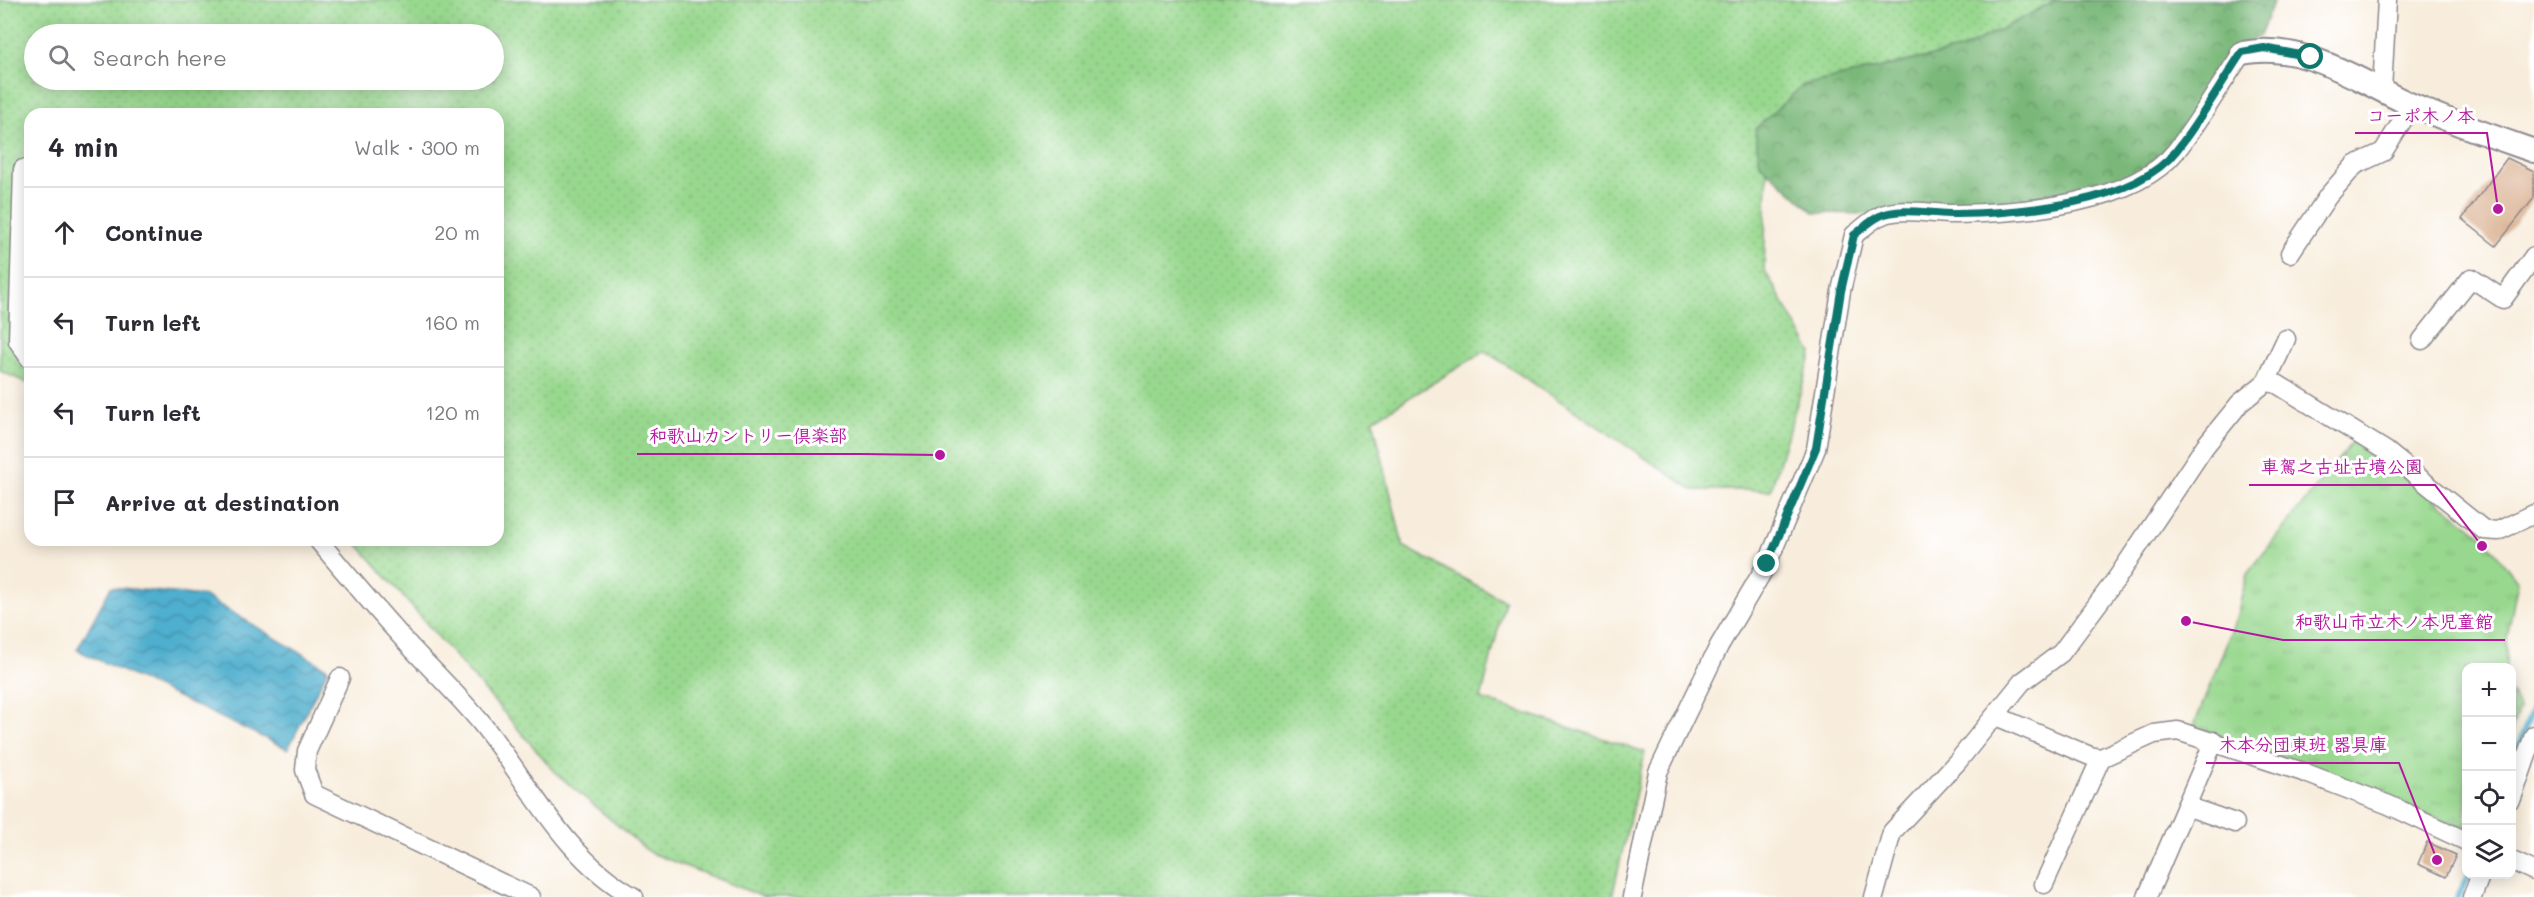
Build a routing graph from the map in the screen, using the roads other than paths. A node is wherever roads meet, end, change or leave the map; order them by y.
1 (2387, 0) edge
2 (2242, 52) joint
3 (2382, 90) junction
4 (2412, 105) junction
5 (2534, 151) edge
6 (23, 169) dead end
7 (2290, 253) dead end
8 (2534, 256) edge
9 (2286, 339) dead end
10 (2422, 340) dead end
11 (24, 350) edge
12 (2266, 382) junction
13 (2534, 514) edge
14 (323, 546) edge
15 (340, 678) dead end
16 (1996, 716) junction
17 (2534, 735) edge
18 (2214, 741) junction
19 (2101, 758) junction
20 (2516, 784) edge
21 (2186, 806) junction
22 (2235, 823) dead end
23 (2462, 840) edge
24 (2516, 863) edge
25 (2534, 871) edge
26 (2479, 879) edge
27 (2044, 884) dead end
28 (531, 897) edge
29 (634, 897) edge
30 (1632, 897) edge
31 (1874, 897) edge
32 (2147, 897) edge
33 (2472, 897) edge

1 - 3 street
2 - 3 street
2 - 30 street
3 - 4 street
4 - 5 street
4 - 7 street
6 - 11 street
8 - 10 street
9 - 12 street
12 - 13 street
12 - 16 street
14 - 29 street
15 - 28 street
16 - 19 street
16 - 31 street
17 - 20 street
18 - 19 street
18 - 21 street
18 - 23 street
19 - 27 street
21 - 22 street
21 - 32 street
24 - 25 street
26 - 33 street

